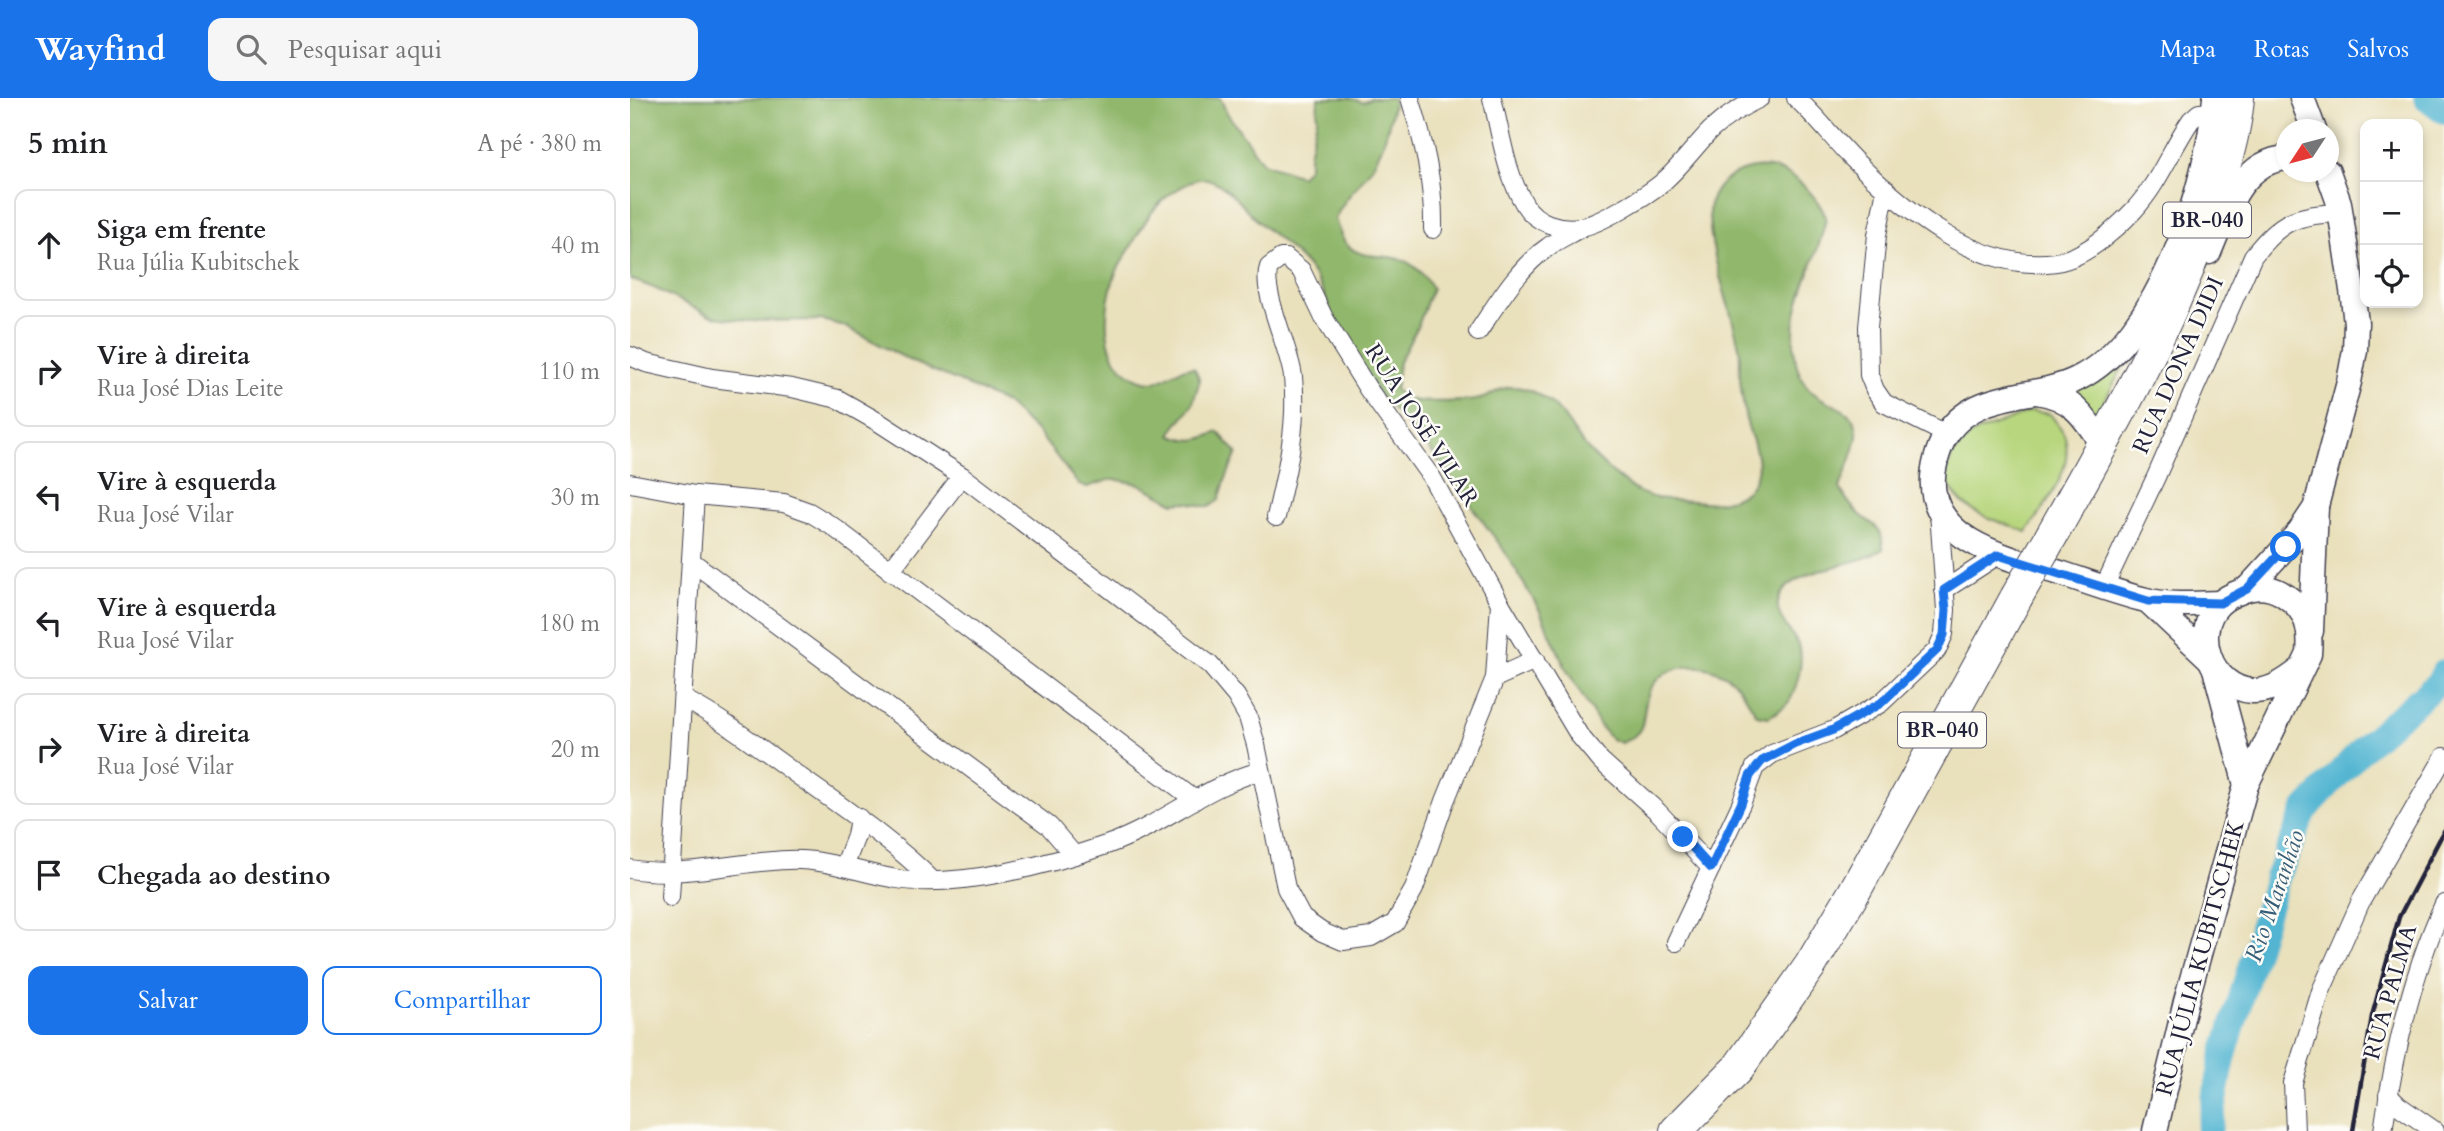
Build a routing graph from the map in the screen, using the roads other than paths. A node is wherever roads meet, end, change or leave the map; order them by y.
1 (1410, 98) edge
2 (1492, 98) edge
3 (1760, 98) edge
4 (1796, 98) edge
5 (2302, 98) edge
6 (2223, 103) edge
7 (2310, 119) edge
8 (2276, 159) edge
9 (2321, 182) edge
10 (2331, 182) edge
11 (1886, 189) junction
12 (2340, 208) junction
13 (1582, 227) junction
14 (1433, 229) dead end
15 (1478, 332) dead end
16 (2159, 336) junction
17 (630, 356) edge
18 (2036, 391) junction
19 (1946, 434) junction
20 (2102, 444) junction
21 (962, 476) junction
22 (630, 483) edge
23 (695, 495) junction
24 (2316, 506) junction
25 (1939, 512) junction
26 (1276, 517) dead end
27 (1998, 555) junction
28 (691, 561) junction
29 (890, 571) junction
30 (2104, 587) junction
31 (2247, 589) junction
32 (1944, 590) junction
33 (2148, 601) junction
34 (1500, 603) junction
35 (2220, 603) junction
36 (2311, 635) junction
37 (1535, 660) junction
38 (2213, 664) junction
39 (2300, 670) junction
40 (1495, 678) junction
41 (684, 699) junction
42 (2444, 757) edge
43 (1261, 771) junction
44 (2246, 785) junction
45 (1195, 800) junction
46 (859, 818) junction
47 (1074, 855) junction
48 (844, 867) junction
49 (1711, 868) junction
50 (630, 869) edge
51 (671, 873) junction
52 (933, 881) junction
53 (670, 897) dead end
54 (2444, 904) edge
55 (2433, 928) junction
56 (1676, 942) dead end
57 (2444, 949) edge
58 (2388, 1095) junction
59 (1676, 1131) edge
60 (2155, 1131) edge
61 (2295, 1131) edge
62 (2383, 1131) edge
63 (2435, 1131) edge

1 - 14 street
2 - 13 street
3 - 13 street
4 - 11 street
5 - 7 main road
6 - 11 street
6 - 16 highway, BR-040
6 - 18 main road
8 - 16 main road
9 - 12 main road
10 - 12 main road
11 - 19 street
12 - 24 main road
12 - 30 street, RUA DONA DIDI
13 - 15 street
16 - 20 highway, BR-040
17 - 21 street
18 - 19 main road
18 - 20 main road
19 - 25 main road
20 - 59 highway, BR-040, bridge
21 - 29 street
21 - 43 street
22 - 23 street
23 - 28 street
23 - 29 street
24 - 31 main road
24 - 36 main road
25 - 27 main road
25 - 32 street
26 - 34 street, RUA JOSÉ VILAR
27 - 30 main road
27 - 32 street
28 - 41 street
28 - 47 street
29 - 45 street
30 - 33 main road
31 - 35 main road
31 - 36 main road
32 - 49 street
33 - 35 main road
33 - 38 main road
34 - 37 street, RUA JOSÉ VILAR
34 - 40 street
35 - 38 main road
36 - 39 main road
37 - 40 street
37 - 49 street, RUA JOSÉ VILAR
38 - 39 main road
38 - 44 main road
39 - 44 main road, RUA JÚLIA KUBITSCHEK
40 - 43 street
41 - 46 street
41 - 51 street
42 - 61 street
43 - 45 street
44 - 60 main road, RUA JÚLIA KUBITSCHEK
45 - 47 street
46 - 48 street
46 - 52 street
47 - 52 street
48 - 51 street
48 - 52 street
49 - 56 street
50 - 51 street
51 - 53 street
54 - 55 street, RUA PALMA
55 - 57 street
55 - 58 street, RUA PALMA
58 - 62 street, RUA PALMA
58 - 63 street, RUA PALMA

